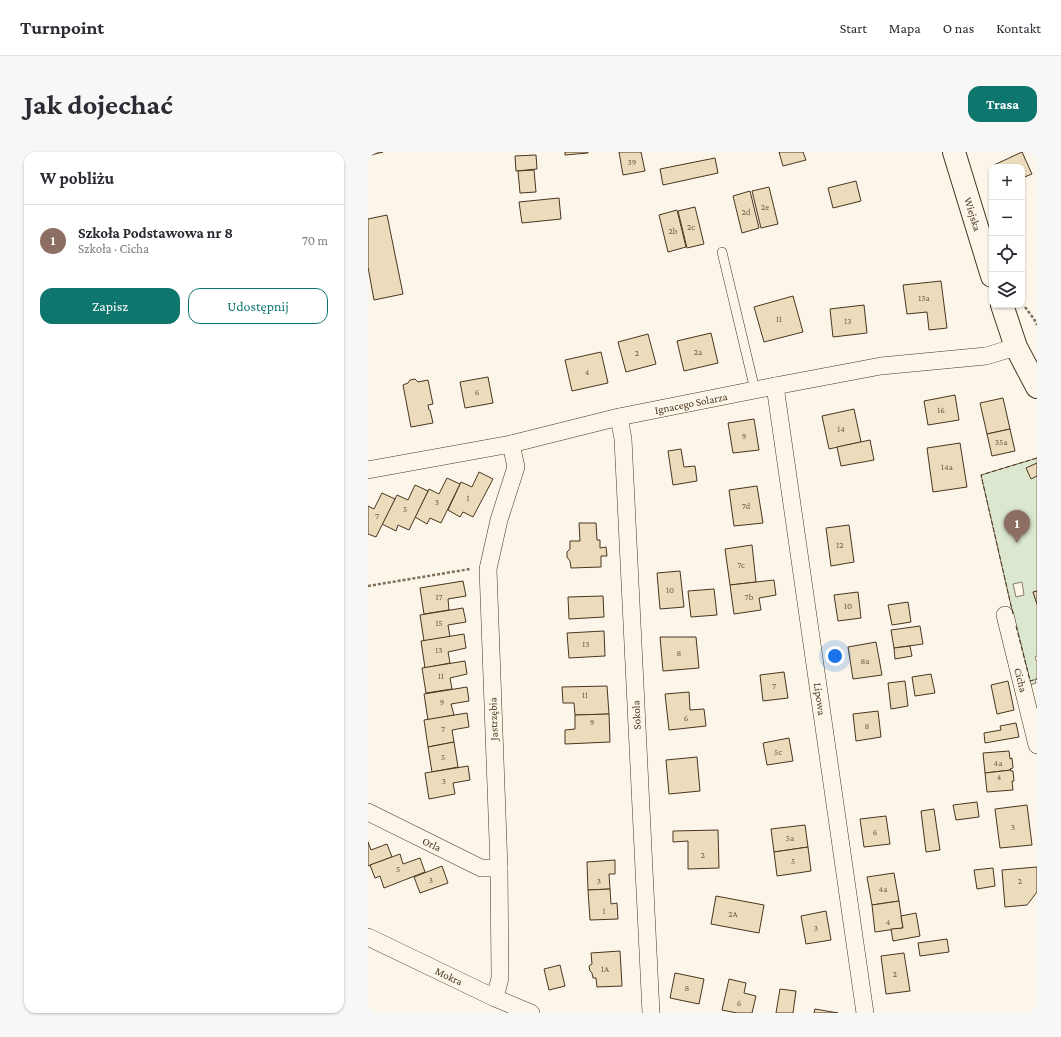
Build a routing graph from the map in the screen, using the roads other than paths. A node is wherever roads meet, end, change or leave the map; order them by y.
1 (954, 152) edge
2 (722, 252) dead end
3 (991, 272) edge
4 (1003, 308) edge
5 (1016, 347) junction
6 (775, 386) junction
7 (1037, 388) edge
8 (755, 390) junction
9 (619, 418) junction
10 (511, 444) junction
11 (368, 470) edge
12 (1005, 615) dead end
13 (1037, 745) edge
14 (368, 812) edge
15 (499, 868) junction
16 (368, 937) edge
17 (495, 998) junction
18 (531, 1013) edge
19 (651, 1013) edge
20 (865, 1013) edge

1 - 3 street, Wiejska
2 - 8 lane
4 - 5 street
5 - 6 street, Ignacego Solarza
5 - 7 street
6 - 8 street, Ignacego Solarza
6 - 20 street, Lipowa
8 - 9 street, Ignacego Solarza
9 - 10 street, Ignacego Solarza
9 - 19 street, Sokola
10 - 11 street, Ignacego Solarza
10 - 15 street, Jastrzębia
12 - 13 street, Cicha
14 - 15 street, Orla
15 - 17 street, Jastrzębia
16 - 17 street, Mokra
17 - 18 street, Mokra

